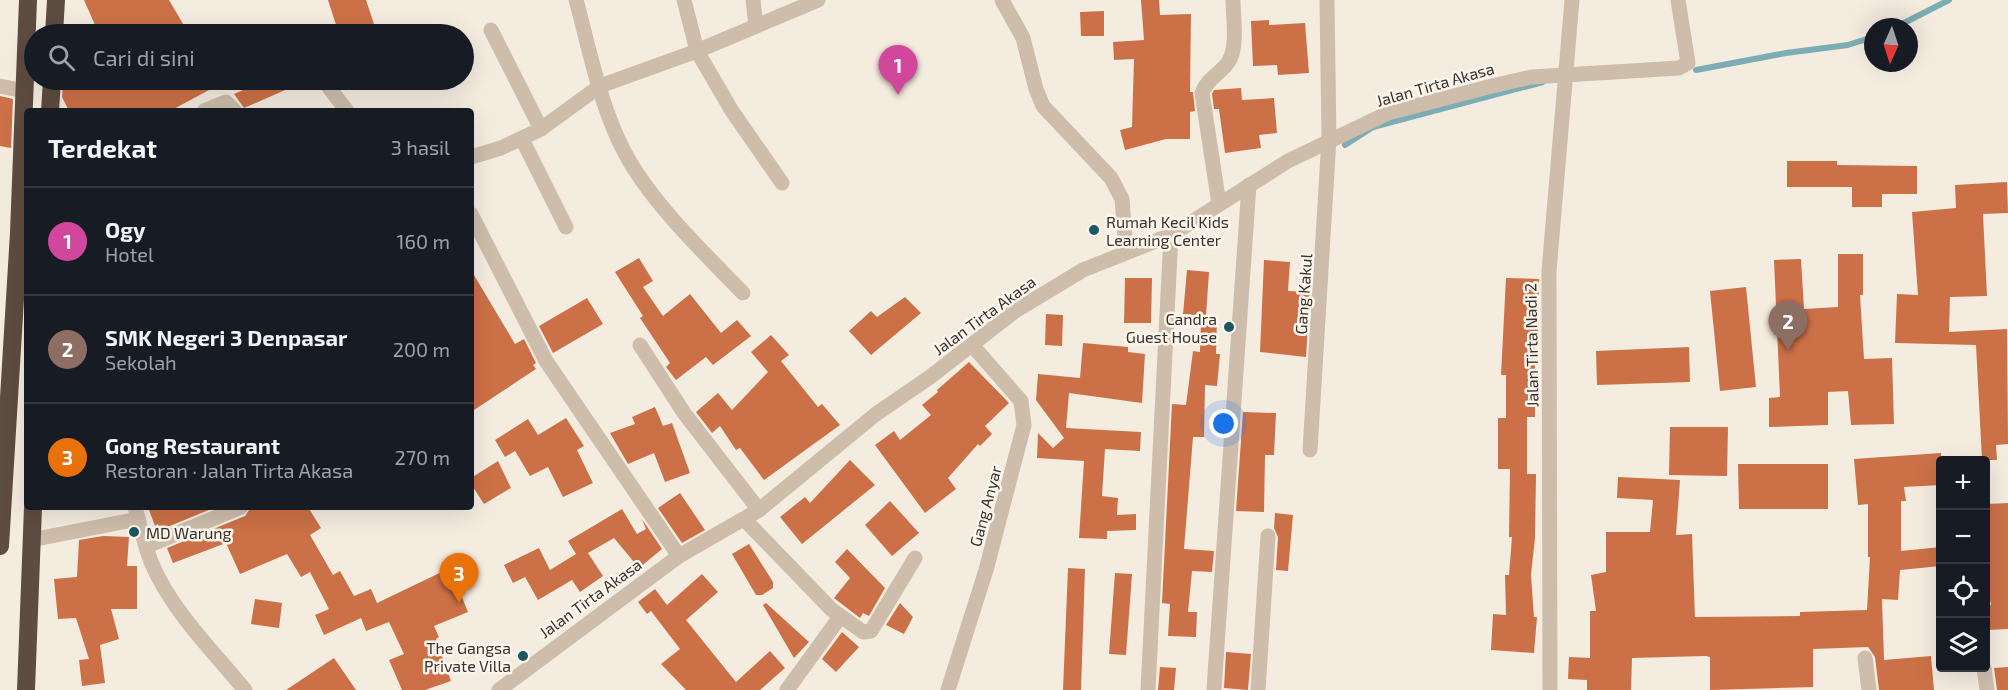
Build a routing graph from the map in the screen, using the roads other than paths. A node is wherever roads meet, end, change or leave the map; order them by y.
1 (28, 0) edge
2 (57, 0) edge
3 (576, 0) edge
4 (684, 0) edge
5 (753, 0) edge
6 (818, 0) edge
7 (1002, 0) edge
8 (1233, 0) edge
9 (1327, 0) edge
10 (1572, 0) edge
11 (1678, 0) edge
12 (27, 24) edge
13 (55, 24) edge
14 (756, 26) junction
15 (491, 30) dead end
16 (697, 51) junction
17 (1565, 74) junction
18 (0, 86) edge
19 (600, 86) junction
20 (51, 90) edge
21 (331, 90) edge
22 (24, 91) joint
23 (50, 108) edge
24 (211, 108) edge
25 (232, 108) edge
26 (345, 108) edge
27 (541, 129) junction
28 (522, 139) junction
29 (1329, 139) junction
30 (474, 156) edge
31 (782, 183) dead end
32 (1250, 185) junction
33 (1219, 204) junction
34 (474, 220) edge
35 (566, 226) dead end
36 (1171, 235) junction
37 (1126, 251) junction
38 (743, 293) dead end
39 (640, 345) dead end
40 (972, 345) junction
41 (1310, 450) dead end
42 (33, 510) edge
43 (234, 510) edge
44 (759, 510) junction
45 (137, 513) edge
46 (745, 520) junction
47 (1268, 536) dead end
48 (0, 538) edge
49 (31, 540) junction
50 (0, 546) edge
51 (147, 546) junction
52 (679, 556) junction
53 (915, 558) dead end
54 (840, 617) junction
55 (1866, 658) dead end
56 (1985, 672) edge
57 (1214, 689) edge
58 (26, 690) edge
59 (245, 690) edge
60 (499, 690) edge
61 (787, 690) edge
62 (948, 690) edge
63 (1148, 690) edge
64 (1258, 690) edge
65 (1550, 690) edge
66 (1869, 690) edge
67 (1987, 690) edge

1 - 12 highway
2 - 13 highway
3 - 19 street
4 - 16 street
5 - 14 street
6 - 14 street
7 - 37 street
8 - 33 street
9 - 29 street, Gang Kakul
10 - 17 street, Jalan Tirta Nadi 2
11 - 17 street, Jalan Tirta Akasa
14 - 16 street
15 - 27 street
16 - 19 street
16 - 31 street
17 - 29 street, Jalan Tirta Akasa
17 - 65 street, Jalan Tirta Nadi 2
18 - 22 street
19 - 27 street
19 - 38 street
20 - 23 highway
21 - 26 street
22 - 48 highway
24 - 25 street
27 - 28 street
28 - 30 street
28 - 35 street
29 - 32 street, Jalan Tirta Akasa
29 - 41 street, Gang Kakul
32 - 33 street, Jalan Tirta Akasa
32 - 57 street
33 - 36 street, Jalan Tirta Akasa
34 - 52 street
36 - 37 street, Jalan Tirta Akasa
36 - 63 street
37 - 40 street, Jalan Tirta Akasa
39 - 44 street
40 - 44 street, Jalan Tirta Akasa
40 - 62 street, Gang Anyar
42 - 49 highway
43 - 51 street
44 - 46 street, Jalan Tirta Akasa
45 - 49 street
45 - 51 street
46 - 52 street, Jalan Tirta Akasa
46 - 54 street
47 - 64 street
48 - 50 highway
49 - 58 highway
51 - 59 street
52 - 60 street, Jalan Tirta Akasa
53 - 54 street
54 - 61 street
55 - 66 street
56 - 67 street

